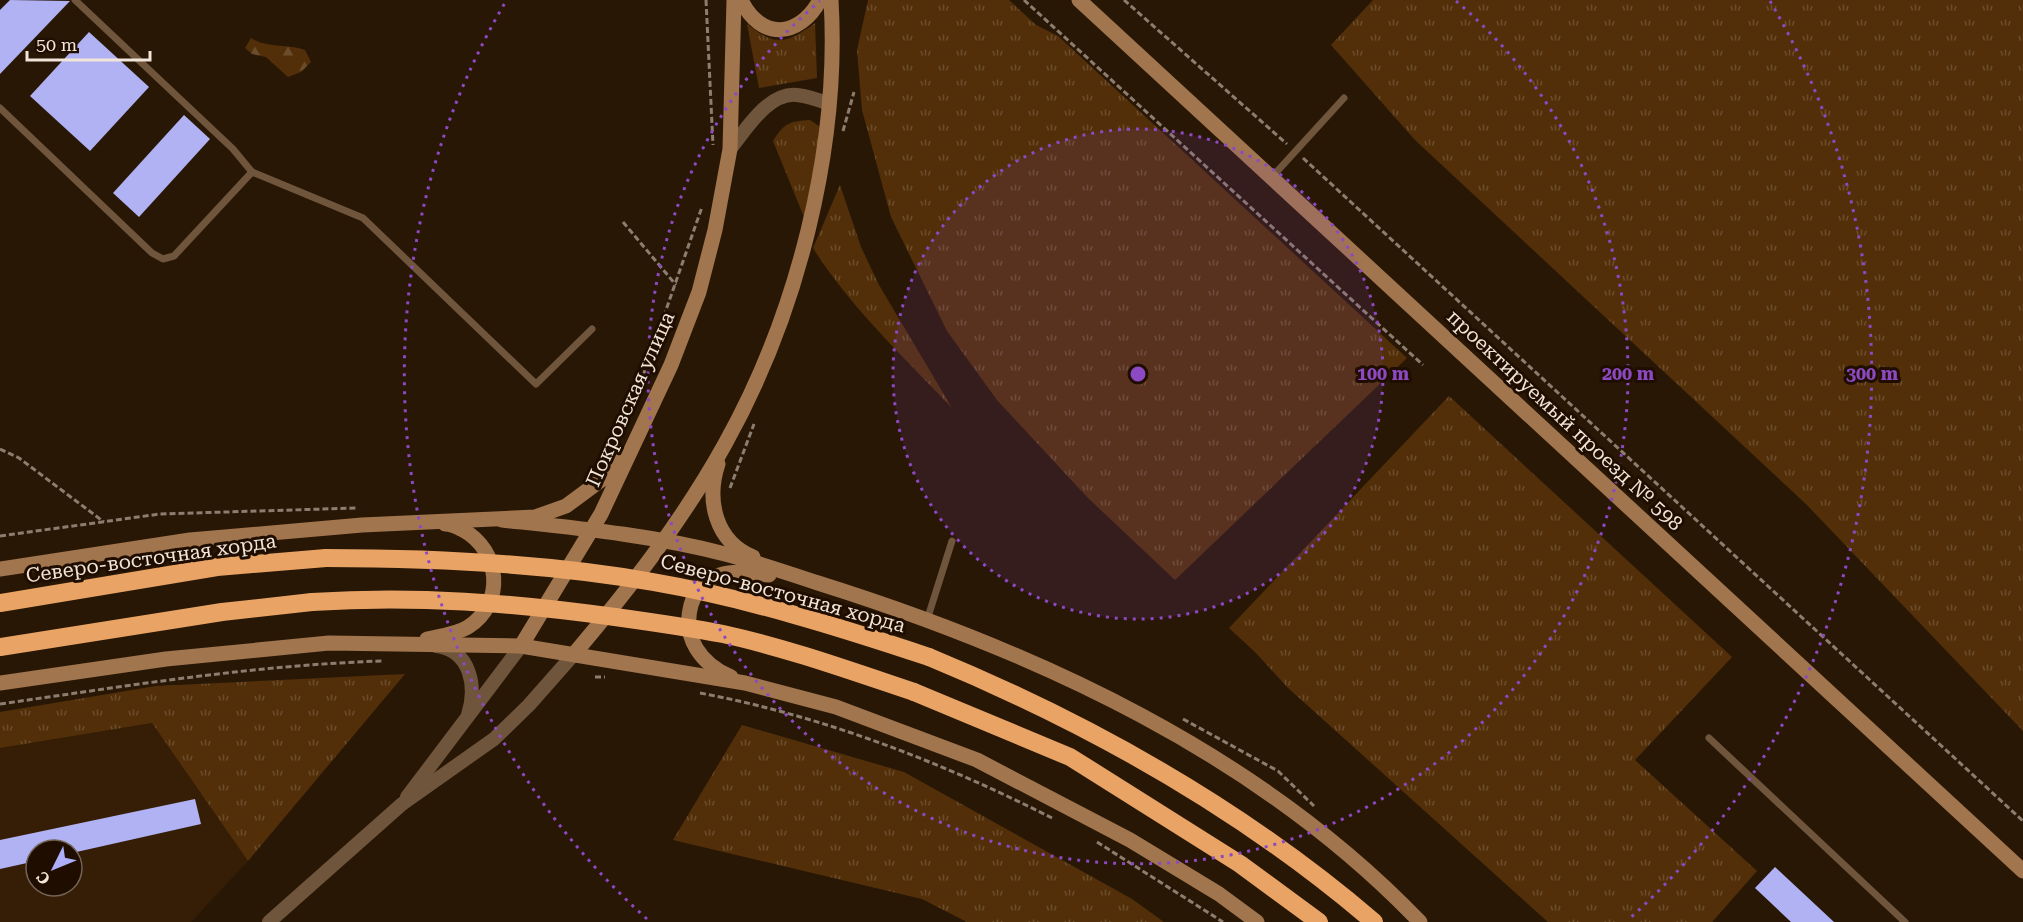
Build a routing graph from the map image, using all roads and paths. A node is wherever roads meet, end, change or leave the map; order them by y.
1 (75, 0) edge
2 (706, 0) edge
3 (734, 0) edge
4 (741, 0) edge
5 (820, 0) edge
6 (831, 0) edge
7 (1024, 0) edge
8 (1079, 0) edge
9 (1124, 0) edge
10 (1344, 98) dead end
11 (829, 104) junction
12 (0, 108) edge
13 (730, 149) junction
14 (1295, 151) junction
15 (714, 156) dead end
16 (252, 171) junction
17 (1272, 177) junction
18 (704, 201) dead end
19 (623, 222) dead end
20 (676, 285) junction
21 (592, 329) dead end
22 (1423, 365) dead end
23 (628, 417) dead end
24 (637, 439) junction
25 (725, 444) junction
26 (0, 449) edge
27 (358, 508) dead end
28 (502, 520) junction
29 (104, 522) junction
30 (409, 522) junction
31 (592, 531) junction
32 (0, 536) edge
33 (952, 540) dead end
34 (663, 542) junction
35 (0, 569) edge
36 (799, 577) junction
37 (0, 603) edge
38 (927, 620) junction
39 (407, 643) junction
40 (521, 646) junction
41 (0, 647) edge
42 (574, 654) junction
43 (392, 661) dead end
44 (615, 677) dead end
45 (595, 678) dead end
46 (0, 682) edge
47 (745, 683) junction
48 (690, 691) dead end
49 (0, 704) edge
50 (465, 724) junction
51 (1709, 738) dead end
52 (402, 804) junction
53 (2023, 821) edge
54 (1062, 824) dead end
55 (1091, 838) dead end
56 (2023, 871) edge
57 (269, 922) edge
58 (1223, 922) edge
59 (1257, 922) edge
60 (1318, 922) edge
61 (1374, 922) edge
62 (1420, 922) edge
63 (1905, 922) edge

1 - 16 lane
2 - 15 path
3 - 13 main road, Покровская улица
4 - 5 main road
6 - 11 main road
7 - 22 path
8 - 17 main road, проектируемый проезд № 598
9 - 14 path
10 - 14 lane
11 - 13 street
11 - 25 main road
12 - 16 lane
13 - 24 main road, Покровская улица
14 - 17 lane
14 - 53 path
16 - 21 lane
17 - 56 main road, проектируемый проезд № 598
18 - 20 path
19 - 20 path
20 - 23 path
24 - 28 main road
24 - 31 main road, Покровская улица
25 - 34 main road
25 - 36 main road
26 - 29 path
27 - 29 path
28 - 30 main road
28 - 31 main road
29 - 32 path
30 - 35 main road
30 - 39 main road
31 - 34 main road
31 - 40 main road, Покровская улица
33 - 38 lane
34 - 36 main road
34 - 42 main road
36 - 38 main road
36 - 47 main road
37 - 61 highway, Северо-восточная хорда, bridge
38 - 62 main road
39 - 40 main road
39 - 46 main road
39 - 50 street
40 - 42 main road
40 - 50 street
41 - 60 highway, bridge
42 - 47 main road
42 - 52 street
43 - 49 path
44 - 45 path
47 - 59 main road
48 - 54 path
50 - 52 street
51 - 63 lane
52 - 57 street
55 - 58 path

